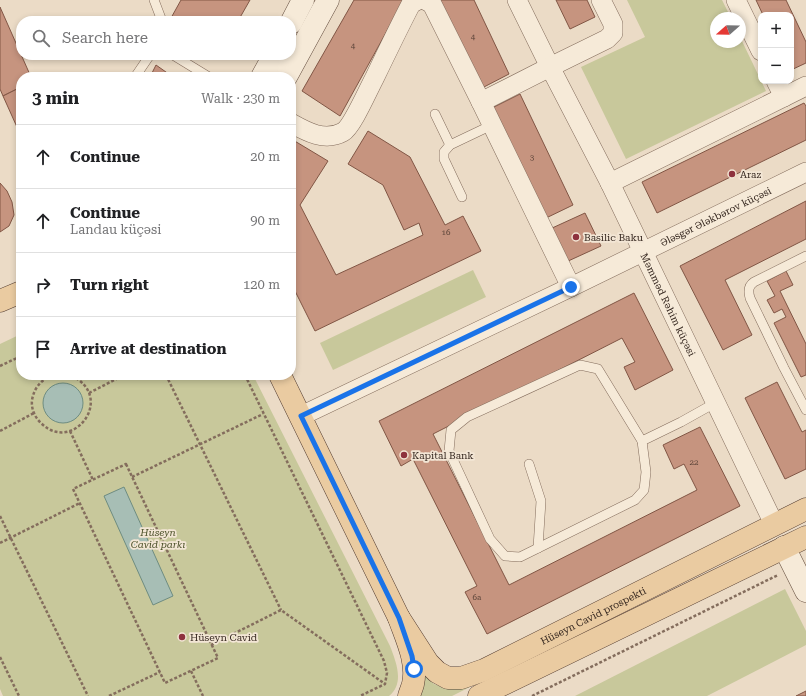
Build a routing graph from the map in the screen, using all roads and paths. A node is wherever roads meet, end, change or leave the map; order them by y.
1 (154, 0) edge
2 (303, 0) edge
3 (328, 0) edge
4 (418, 0) edge
5 (425, 0) edge
6 (517, 0) edge
7 (601, 0) edge
8 (736, 0) edge
9 (160, 16) edge
10 (295, 16) edge
11 (760, 48) edge
12 (296, 59) edge
13 (147, 60) edge
14 (181, 60) edge
15 (271, 60) edge
16 (295, 60) edge
17 (550, 67) junction
18 (138, 72) edge
19 (201, 72) edge
20 (265, 72) edge
21 (289, 72) edge
22 (806, 86) edge
23 (780, 89) edge
24 (481, 102) junction
25 (434, 114) dead end
26 (492, 125) junction
27 (296, 126) edge
28 (450, 145) junction
29 (806, 172) edge
30 (610, 183) junction
31 (462, 197) dead end
32 (643, 252) junction
33 (806, 256) edge
34 (571, 287) junction
35 (16, 294) edge
36 (0, 301) edge
37 (16, 358) edge
38 (0, 366) edge
39 (43, 380) edge
40 (80, 380) edge
41 (114, 380) edge
42 (168, 380) edge
43 (247, 380) edge
44 (283, 380) edge
45 (89, 393) junction
46 (715, 403) junction
47 (806, 410) edge
48 (34, 413) junction
49 (263, 414) junction
50 (301, 416) junction
51 (0, 431) edge
52 (70, 431) junction
53 (642, 441) junction
54 (200, 444) junction
55 (529, 464) dead end
56 (132, 477) junction
57 (93, 480) junction
58 (80, 503) junction
59 (806, 509) edge
60 (0, 516) edge
61 (774, 524) junction
62 (806, 537) edge
63 (10, 538) junction
64 (0, 543) edge
65 (784, 547) junction
66 (538, 548) junction
67 (794, 567) junction
68 (806, 591) edge
69 (282, 610) junction
70 (399, 618) junction
71 (211, 645) junction
72 (0, 657) edge
73 (191, 671) junction
74 (160, 672) junction
75 (385, 684) junction
76 (19, 696) edge
77 (88, 696) edge
78 (110, 696) edge
79 (203, 696) edge
80 (360, 696) edge
81 (409, 696) edge
82 (479, 696) edge
83 (532, 696) edge

1 - 9 lane
2 - 10 main road
3 - 12 main road
4 - 27 street
5 - 24 street
6 - 17 street, Məmməd Rəhim küçəsi
7 - 17 street
8 - 11 street
13 - 18 lane
14 - 19 lane
15 - 20 main road
16 - 21 main road
17 - 24 street
17 - 30 street, Məmməd Rəhim küçəsi
22 - 23 street
23 - 30 street
24 - 26 street
25 - 28 lane
26 - 28 lane
26 - 34 street
28 - 31 lane
29 - 32 street, Ələsgər Ələkbərov küçəsi
30 - 32 street, Məmməd Rəhim küçəsi
32 - 34 street, Ələsgər Ələkbərov küçəsi
32 - 46 street, Məmməd Rəhim küçəsi
33 - 47 lane
34 - 50 street, Ələsgər Ələkbərov küçəsi
35 - 36 main road
37 - 38 path
39 - 48 path
40 - 45 path
41 - 45 path
42 - 54 path
43 - 49 path
44 - 50 main road
45 - 52 path
46 - 53 lane
46 - 61 street, Məmməd Rəhim küçəsi
48 - 51 path
48 - 52 path
49 - 54 path
49 - 75 path
50 - 70 main road
52 - 57 path
53 - 66 lane
53 - 66 lane
54 - 56 path
54 - 69 path
55 - 66 lane
56 - 57 path
56 - 71 path
57 - 58 path
58 - 63 path
58 - 74 path
59 - 61 main road, Hüseyn Cavid prospekti
60 - 63 path
61 - 70 main road, Hüseyn Cavid prospekti
62 - 65 main road
63 - 64 path
63 - 77 path
65 - 67 main road
65 - 82 main road
67 - 68 main road
67 - 83 path
69 - 71 path
69 - 75 path
70 - 81 main road
71 - 73 path
72 - 76 path
73 - 74 path
73 - 79 path
74 - 78 path
75 - 80 path

